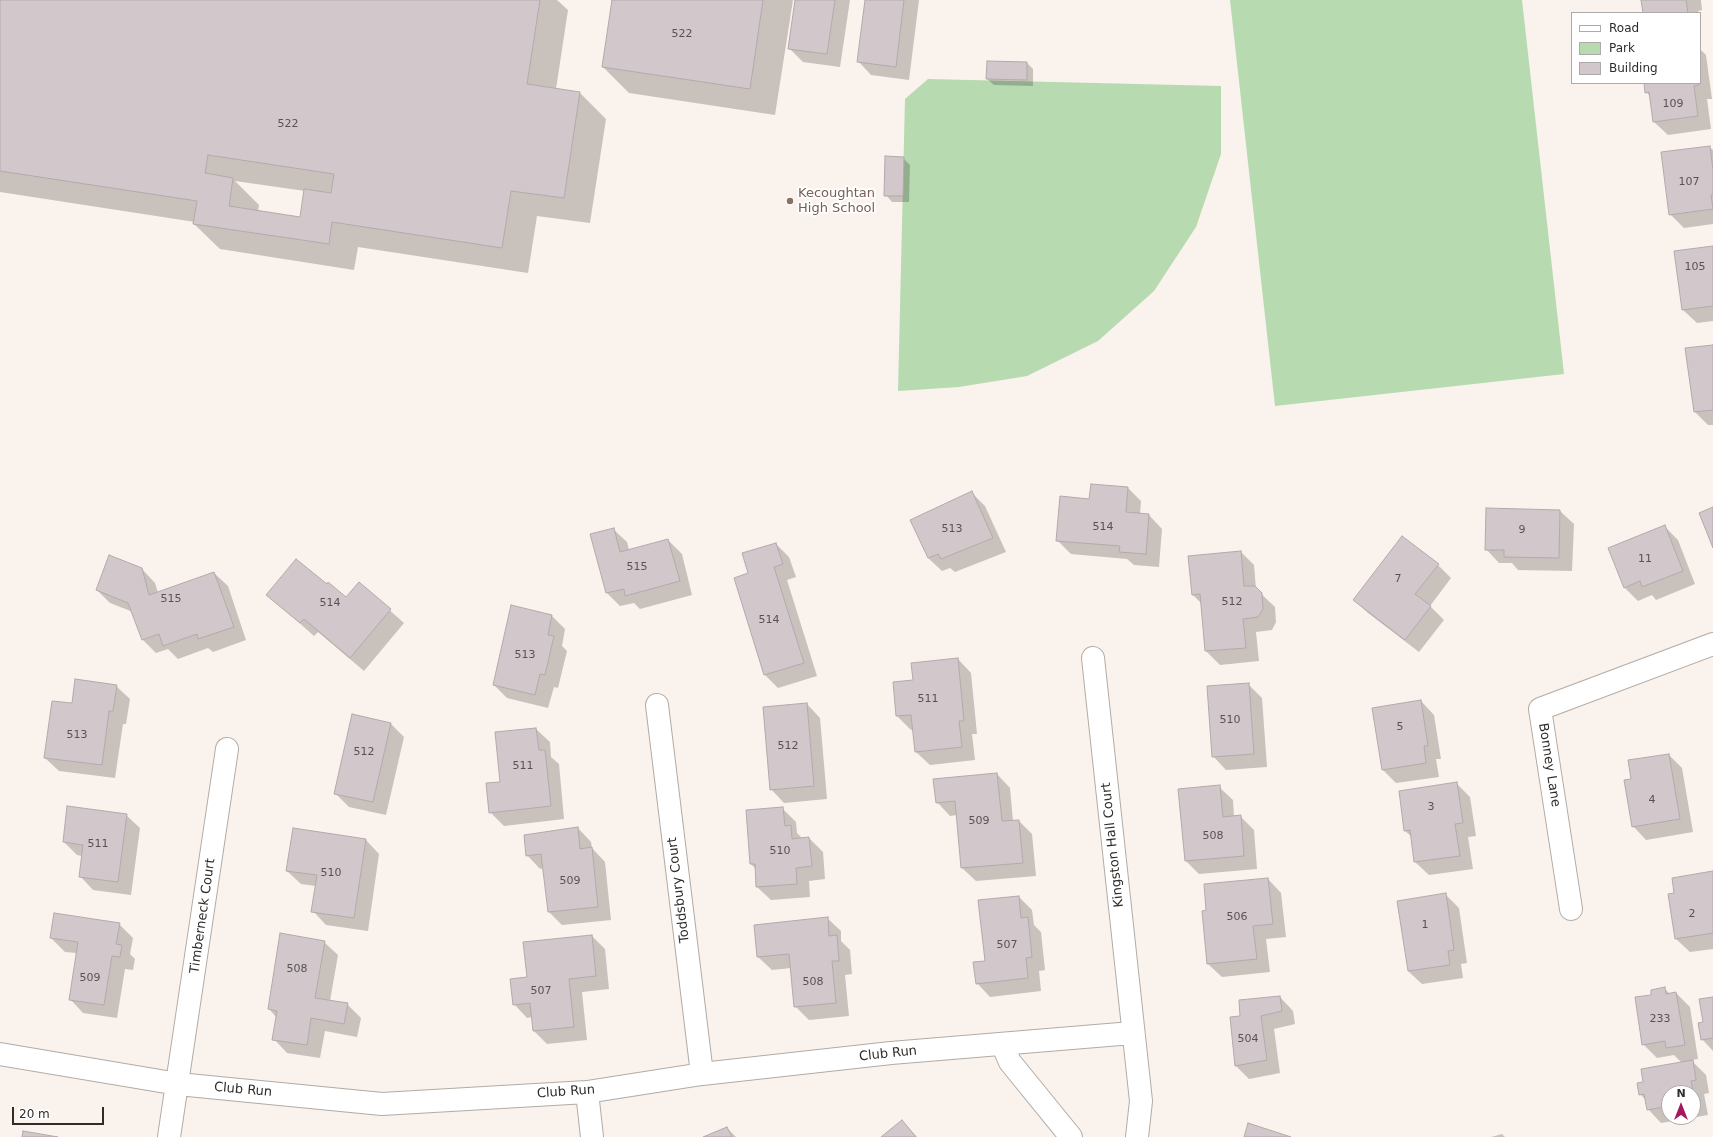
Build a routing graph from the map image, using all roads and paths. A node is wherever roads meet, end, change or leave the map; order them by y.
1 (1713, 644) edge
2 (1093, 658) dead end
3 (657, 705) dead end
4 (227, 749) dead end
5 (1571, 909) dead end
6 (1132, 1032) junction
7 (1002, 1044) junction
8 (0, 1054) edge
9 (702, 1074) junction
10 (178, 1084) junction
11 (587, 1092) junction
12 (169, 1137) edge
13 (592, 1137) edge
14 (1071, 1137) edge
15 (1137, 1137) edge

1 - 5 street, Bonney Lane
2 - 6 street, Kingston Hall Court
3 - 9 street, Toddsbury Court
4 - 10 street, Timberneck Court
6 - 7 street, Club Run
6 - 15 street, Kingston Hall Court
7 - 9 street, Club Run
7 - 14 street
8 - 10 street, Club Run
9 - 11 street, Club Run
10 - 11 street, Club Run
10 - 12 street, Timberneck Court
11 - 13 street

